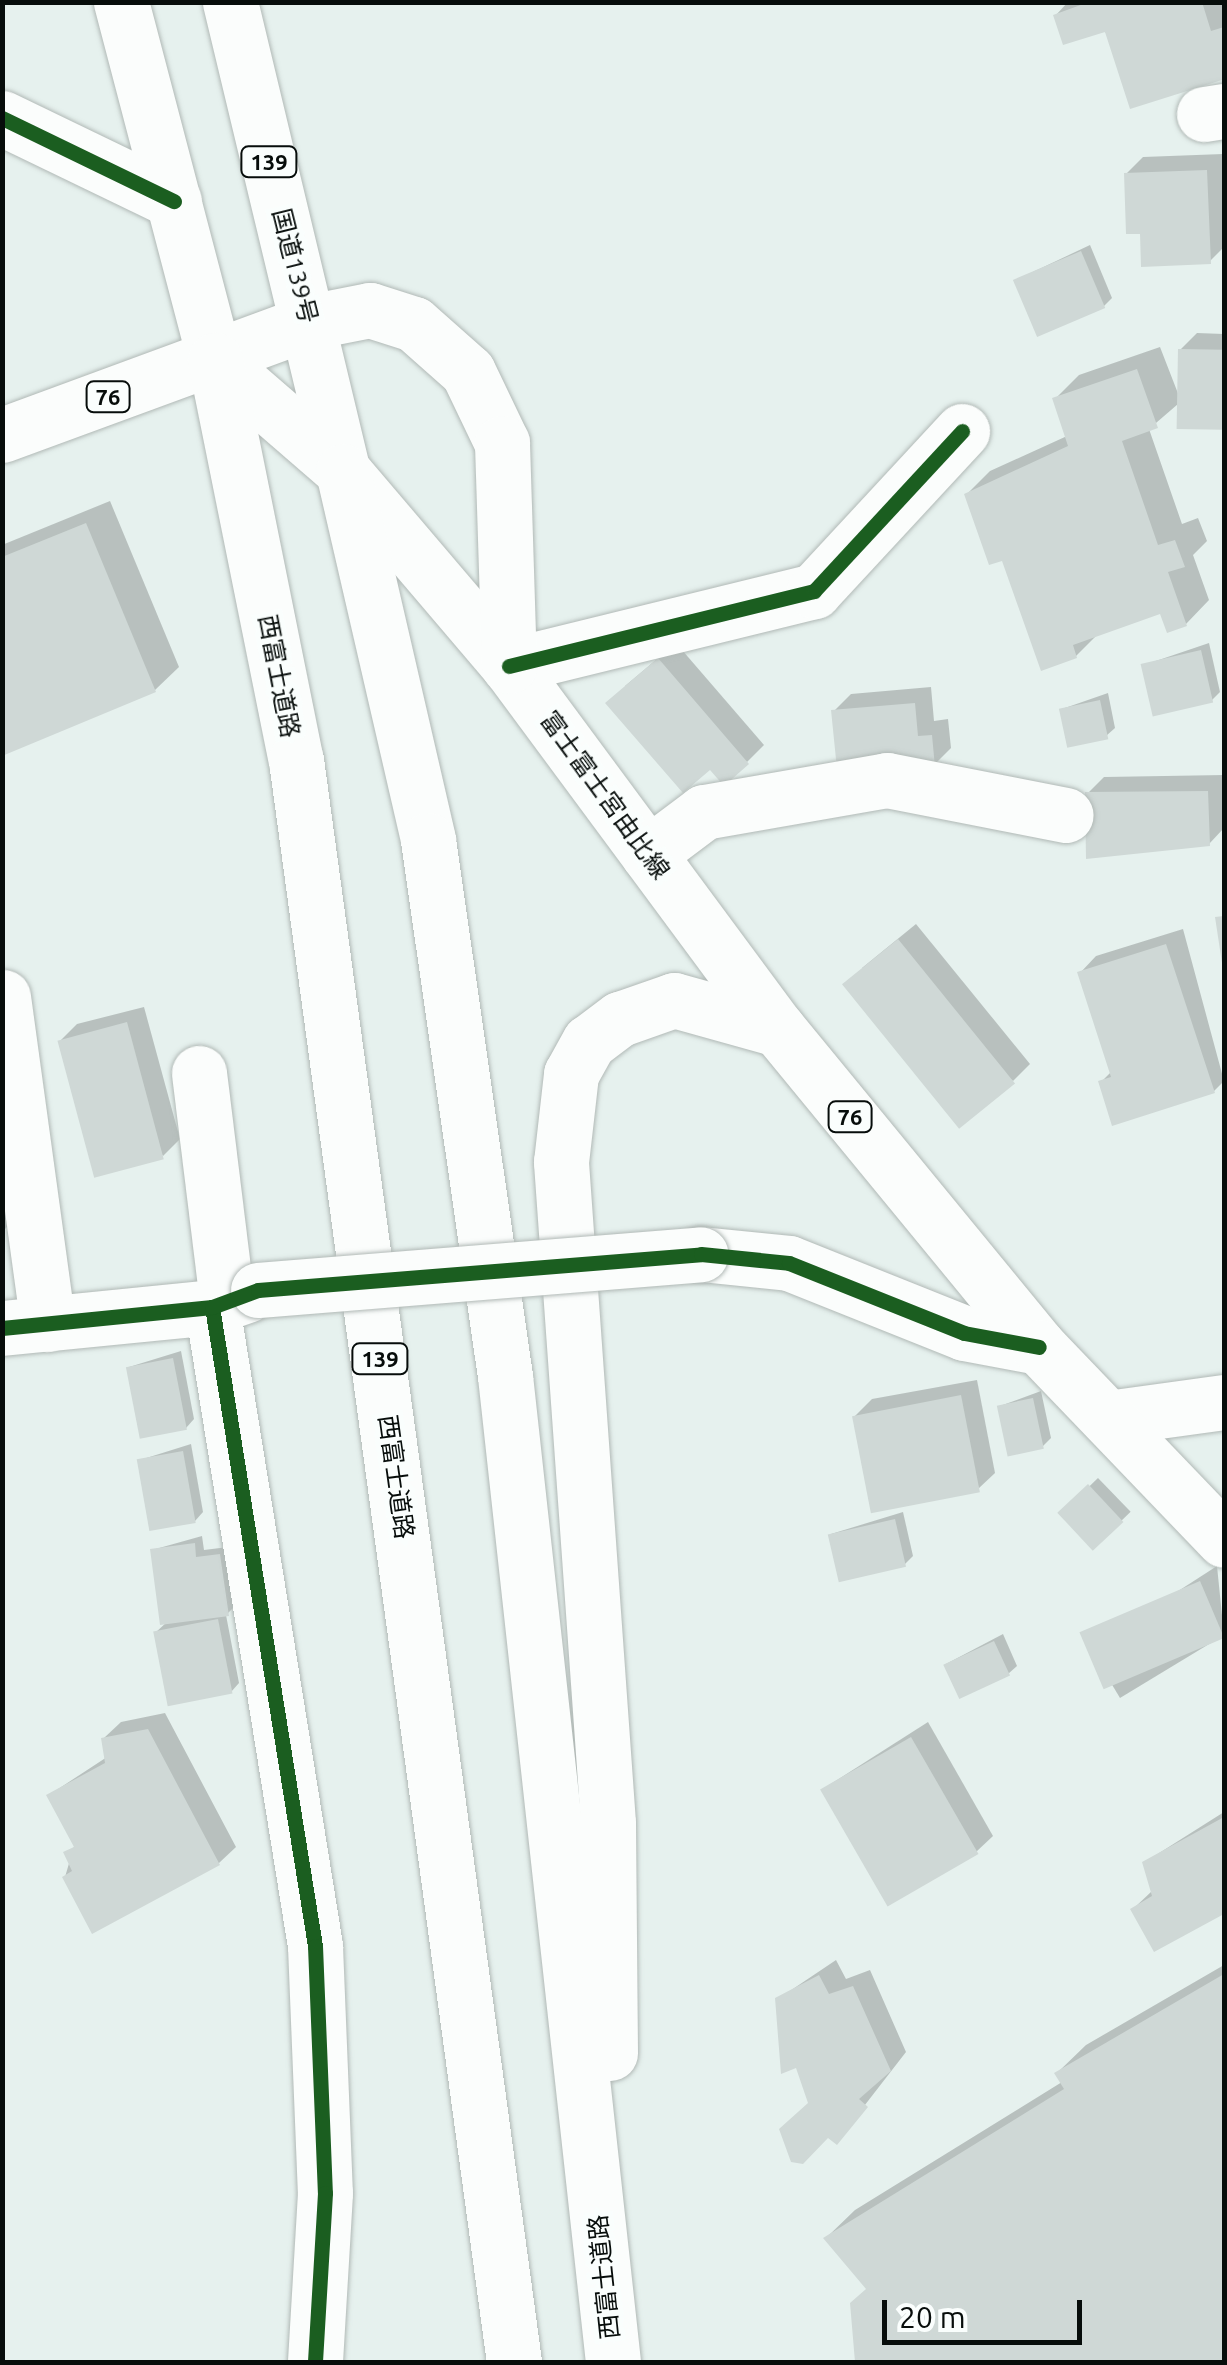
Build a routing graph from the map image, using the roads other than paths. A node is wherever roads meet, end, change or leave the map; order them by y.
1 (121, 2) edge
2 (230, 2) edge
3 (2, 118) edge
4 (174, 201) junction
5 (309, 322) junction
6 (214, 360) junction
7 (962, 431) dead end
8 (2, 436) edge
9 (343, 472) junction
10 (509, 666) junction
11 (1066, 814) dead end
12 (648, 854) junction
13 (3, 996) edge
14 (778, 1029) junction
15 (199, 1073) dead end
16 (233, 1300) junction
17 (25, 1326) edge
18 (1038, 1348) junction
19 (1224, 1402) edge
20 (1115, 1417) junction
21 (1224, 1540) edge
22 (612, 2357) edge
23 (315, 2362) edge
24 (514, 2362) edge

1 - 4 main road, 139
2 - 5 main road, 国道139号 / 139
3 - 4 main road
4 - 6 main road, 139
5 - 6 main road, 76
5 - 9 main road, 国道139号 / 139
5 - 10 main road, 76
6 - 8 main road, 76
6 - 9 main road, 富士富士宮由比線
6 - 24 main road, 西富士道路 / 139
7 - 10 main road
9 - 10 main road, 富士富士宮由比線
9 - 22 main road, 西富士道路 / 139
10 - 12 main road, 富士富士宮由比線 / 76
11 - 12 main road
12 - 14 main road, 富士富士宮由比線 / 76
13 - 17 main road
14 - 18 main road, 富士富士宮由比線 / 76
14 - 22 main road
15 - 16 main road
16 - 17 main road
16 - 18 main road, bridge
16 - 23 main road
18 - 20 main road, 富士富士宮由比線 / 76
19 - 20 main road
20 - 21 main road, 富士富士宮由比線 / 76

